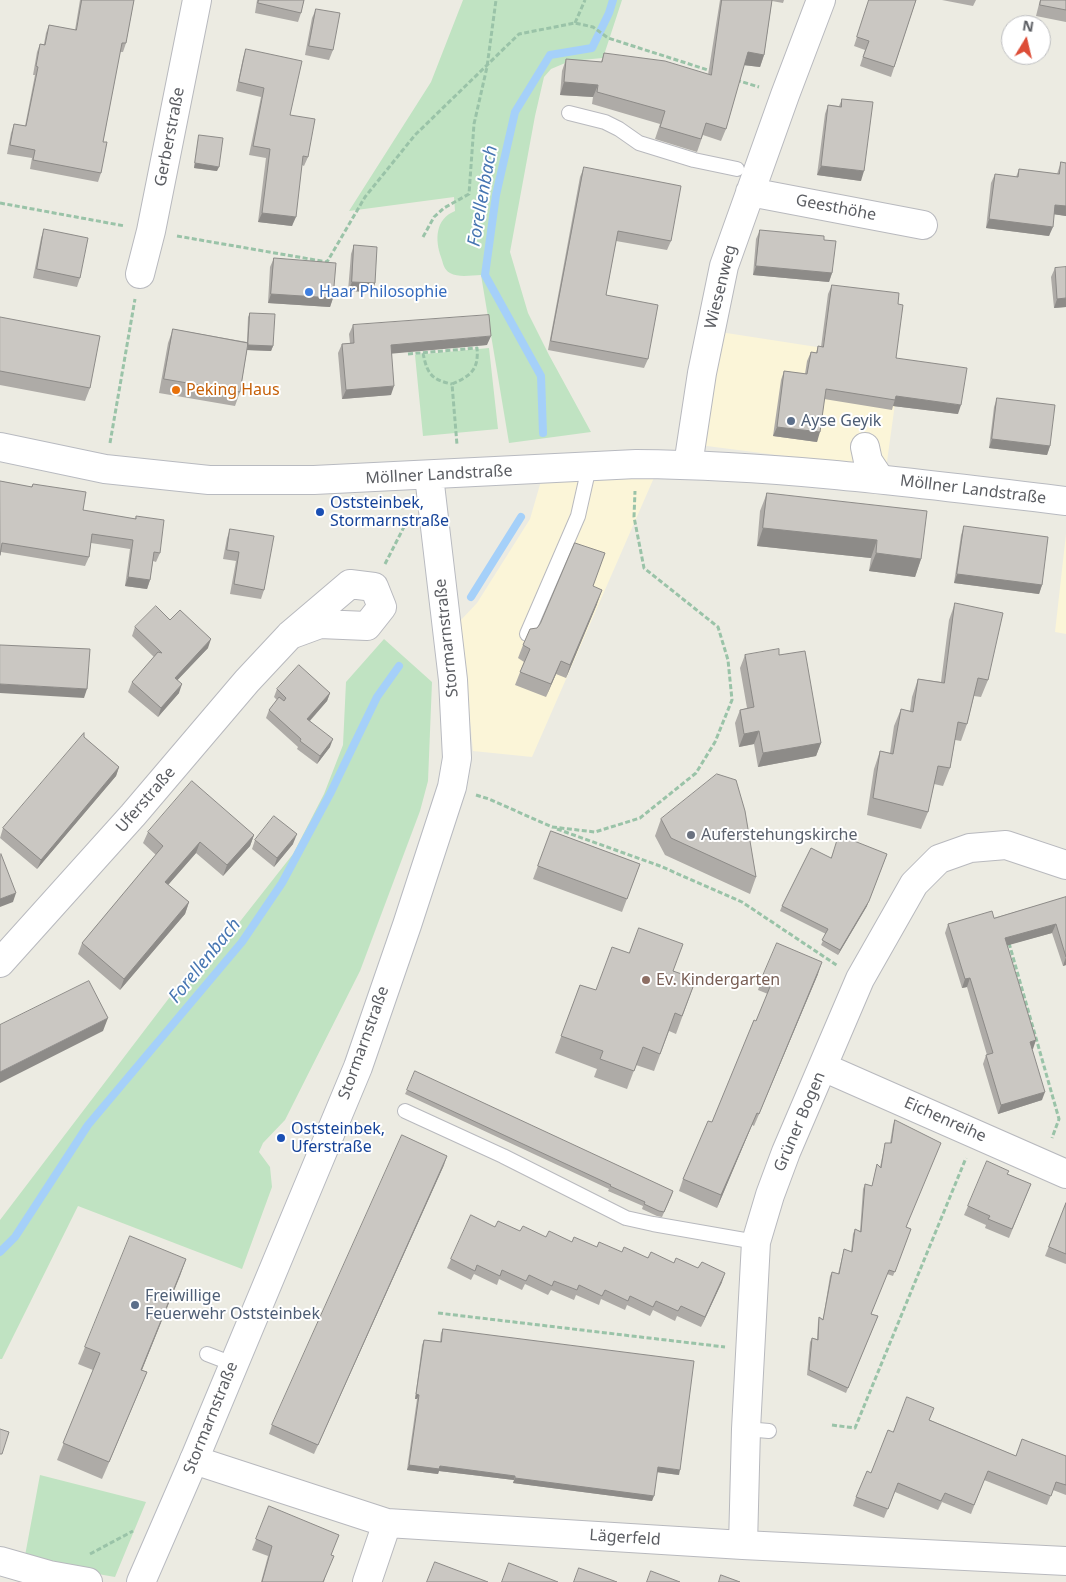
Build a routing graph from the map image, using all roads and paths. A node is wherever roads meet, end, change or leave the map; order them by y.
1 (197, 0) edge
2 (496, 0) edge
3 (585, 0) edge
4 (821, 0) edge
5 (575, 23) junction
6 (487, 66) junction
7 (716, 72) edge
8 (730, 78) edge
9 (785, 95) junction
10 (569, 113) dead end
11 (748, 178) junction
12 (0, 203) edge
13 (923, 224) dead end
14 (151, 231) junction
15 (423, 236) dead end
16 (140, 274) joint
17 (423, 353) junction
18 (408, 354) edge
19 (452, 384) junction
20 (0, 447) edge
21 (865, 447) dead end
22 (636, 464) junction
23 (688, 465) junction
24 (588, 467) junction
25 (105, 469) junction
26 (459, 473) junction
27 (429, 476) junction
28 (880, 479) junction
29 (1066, 501) edge
30 (408, 519) dead end
31 (374, 587) junction
32 (527, 634) edge
33 (290, 635) junction
34 (452, 787) junction
35 (552, 827) junction
36 (1066, 865) edge
37 (1008, 941) edge
38 (0, 964) edge
39 (860, 979) junction
40 (823, 1067) junction
41 (405, 1111) dead end
42 (976, 1134) junction
43 (1054, 1168) edge
44 (756, 1242) junction
45 (438, 1313) dead end
46 (751, 1350) junction
47 (207, 1354) dead end
48 (233, 1364) junction
49 (832, 1425) dead end
50 (194, 1460) junction
51 (170, 1512) junction
52 (387, 1523) junction
53 (742, 1545) junction
54 (0, 1561) edge
55 (1066, 1561) edge
56 (49, 1575) junction
57 (88, 1582) edge
58 (141, 1582) edge
59 (368, 1582) edge

1 - 14 street, Gerberstraße
2 - 6 path
3 - 5 path
4 - 9 street, Wiesenweg
5 - 6 path
5 - 7 path
6 - 14 path
6 - 15 path
8 - 9 path
9 - 11 street, Wiesenweg
10 - 11 lane
11 - 13 street, Geesthöhe
11 - 23 street, Wiesenweg
12 - 14 path
14 - 16 street, Gerberstraße
16 - 25 path
17 - 18 path
17 - 19 path
17 - 19 path
19 - 26 path
20 - 25 street, Möllner Landstraße
21 - 28 street, Möllner Landstraße
22 - 23 street, Möllner Landstraße
22 - 24 street, Möllner Landstraße
22 - 35 path
23 - 28 street, Möllner Landstraße
24 - 26 street, Möllner Landstraße
24 - 32 lane
25 - 27 street, Möllner Landstraße
26 - 27 street, Möllner Landstraße
27 - 34 street, Stormarnstraße
28 - 29 street, Möllner Landstraße
30 - 31 path
31 - 33 street, Uferstraße
31 - 33 street, Uferstraße
33 - 38 street, Uferstraße
34 - 35 path
34 - 48 street, Stormarnstraße
35 - 39 path
36 - 39 street, Grüner Bogen
37 - 43 path
39 - 40 street, Grüner Bogen
40 - 42 street, Eichenreihe
40 - 44 street, Grüner Bogen
41 - 44 lane
42 - 43 street, Eichenreihe
42 - 49 path
44 - 46 street, Grüner Bogen
45 - 46 path
46 - 53 street, Grüner Bogen
47 - 48 lane
48 - 50 street, Stormarnstraße
50 - 51 street, Stormarnstraße
50 - 52 street, Lägerfeld
51 - 56 path
51 - 58 street, Stormarnstraße
52 - 53 street, Lägerfeld
52 - 59 street
53 - 55 street, Lägerfeld
54 - 56 street
56 - 57 street

